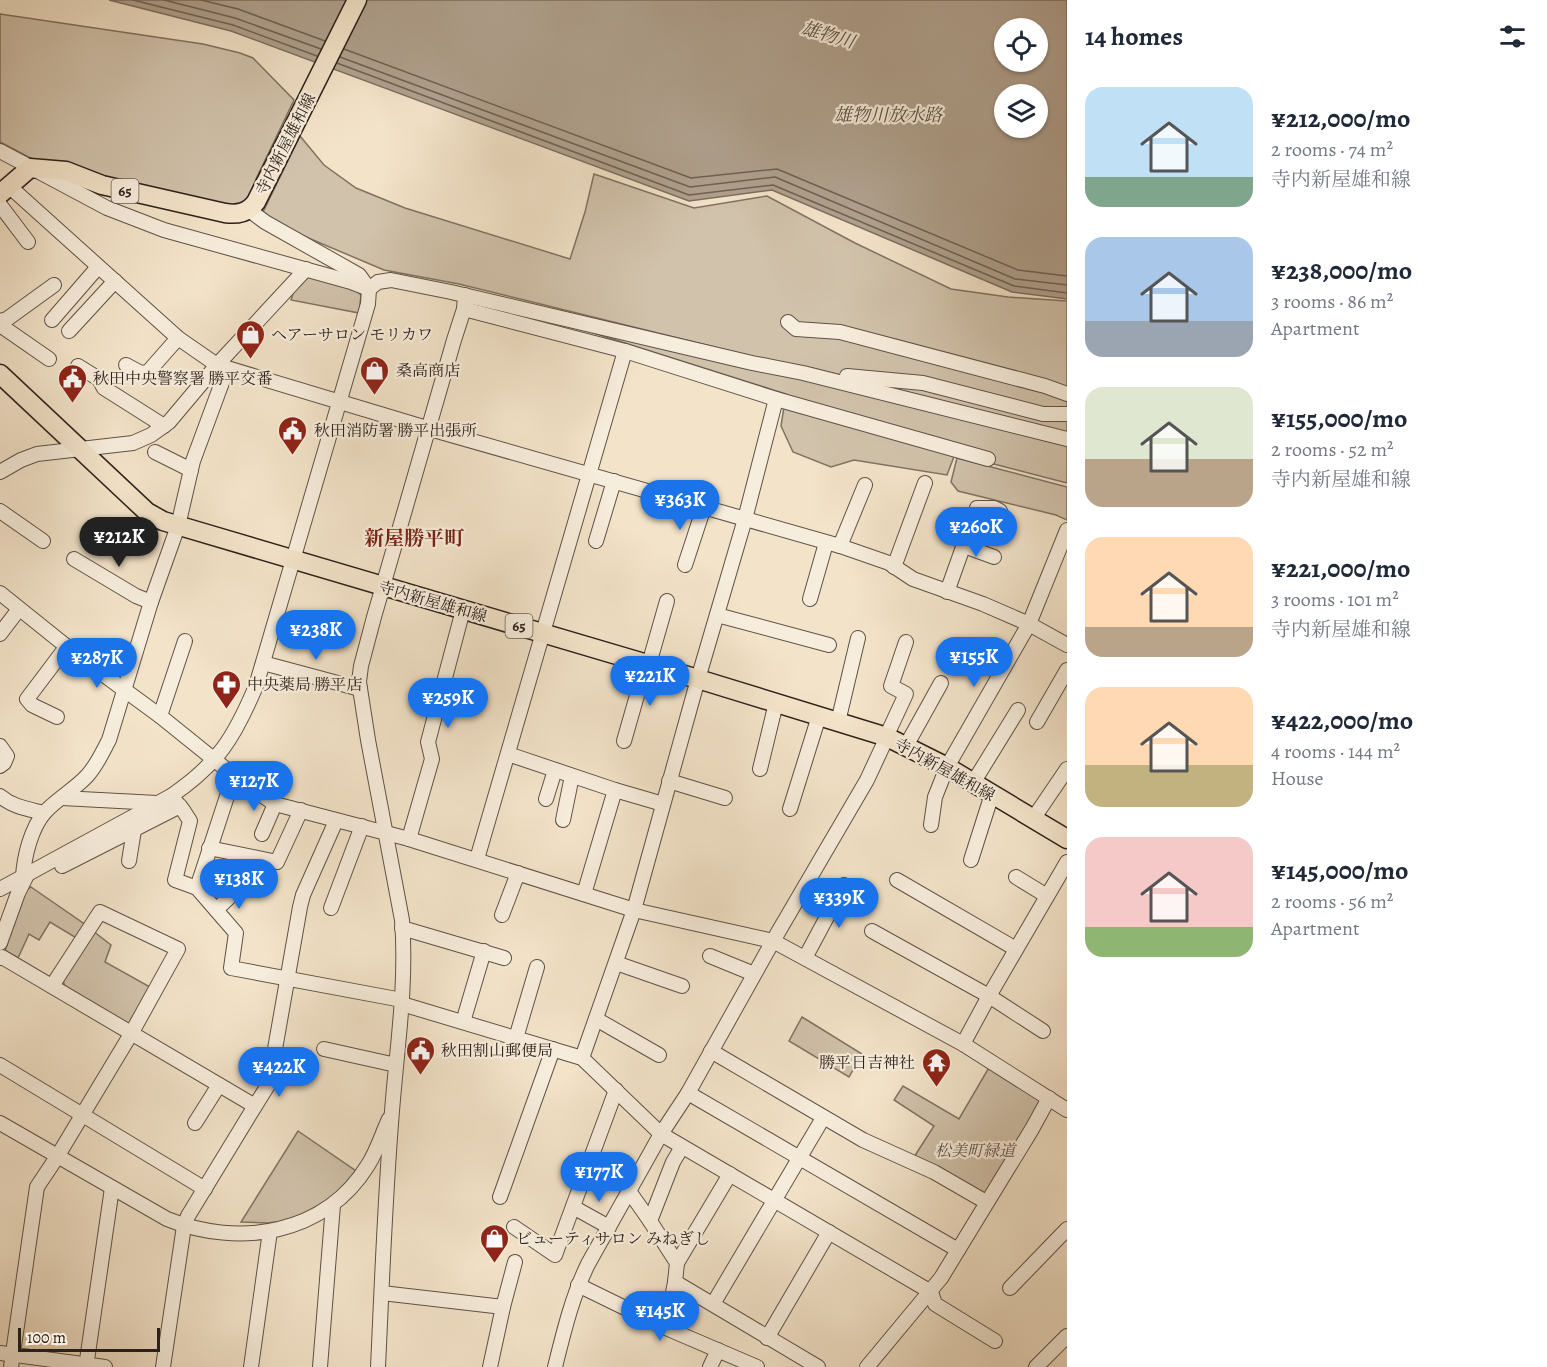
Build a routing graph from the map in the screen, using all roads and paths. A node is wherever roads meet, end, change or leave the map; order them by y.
1 (357, 0) edge
2 (0, 151) edge
3 (30, 168) junction
4 (4, 190) edge
5 (0, 205) edge
6 (254, 205) junction
7 (28, 242) dead end
8 (98, 267) junction
9 (306, 269) junction
10 (115, 281) junction
11 (54, 285) dead end
12 (369, 289) junction
13 (464, 302) junction
14 (52, 320) dead end
15 (788, 321) dead end
16 (0, 323) edge
17 (69, 331) dead end
18 (178, 338) junction
19 (625, 351) junction
20 (49, 359) dead end
21 (126, 364) dead end
22 (78, 366) dead end
23 (222, 367) junction
24 (803, 373) junction
25 (1, 377) edge
26 (1067, 394) edge
27 (776, 399) junction
28 (339, 401) junction
29 (1067, 414) edge
30 (164, 426) junction
31 (430, 429) junction
32 (1067, 439) edge
33 (80, 449) junction
34 (155, 452) dead end
35 (988, 459) dead end
36 (3, 467) edge
37 (190, 470) junction
38 (588, 474) junction
39 (614, 481) junction
40 (925, 483) dead end
41 (864, 485) dead end
42 (704, 507) junction
43 (0, 511) edge
44 (1000, 511) dead end
45 (745, 519) junction
46 (178, 526) junction
47 (1067, 530) edge
48 (43, 541) dead end
49 (596, 541) dead end
50 (826, 543) junction
51 (840, 546) junction
52 (964, 546) junction
53 (994, 557) dead end
54 (74, 559) dead end
55 (293, 560) junction
56 (685, 565) dead end
57 (894, 567) junction
58 (384, 587) junction
59 (947, 592) junction
60 (0, 593) edge
61 (810, 599) dead end
62 (151, 602) junction
63 (667, 602) dead end
64 (19, 609) junction
65 (463, 610) junction
66 (717, 615) junction
67 (1029, 624) junction
68 (543, 633) junction
69 (0, 634) edge
70 (858, 638) dead end
71 (185, 640) dead end
72 (906, 642) dead end
73 (829, 645) dead end
74 (1067, 645) edge
75 (67, 646) junction
76 (263, 663) junction
77 (647, 664) junction
78 (1067, 670) edge
79 (698, 679) junction
80 (941, 683) dead end
81 (124, 688) junction
82 (360, 689) junction
83 (776, 703) junction
84 (1018, 710) dead end
85 (160, 716) junction
86 (819, 716) junction
87 (57, 717) dead end
88 (838, 722) junction
89 (1037, 722) dead end
90 (887, 737) junction
91 (624, 741) dead end
92 (0, 746) edge
93 (906, 746) junction
94 (508, 754) junction
95 (215, 760) junction
96 (0, 766) edge
97 (947, 767) junction
98 (760, 769) dead end
99 (1067, 769) edge
100 (555, 770) junction
101 (234, 775) junction
102 (573, 776) junction
103 (669, 781) junction
104 (973, 783) junction
105 (615, 790) junction
106 (992, 794) junction
107 (0, 796) edge
108 (62, 798) junction
109 (725, 798) dead end
110 (546, 799) dead end
111 (170, 802) junction
112 (275, 804) junction
113 (663, 804) junction
114 (790, 809) dead end
115 (301, 810) junction
116 (44, 813) junction
117 (1033, 819) junction
118 (563, 820) dead end
119 (335, 823) dead end
120 (931, 825) dead end
121 (362, 826) junction
122 (134, 830) junction
123 (384, 832) junction
124 (262, 834) dead end
125 (409, 839) junction
126 (1067, 839) edge
127 (209, 848) junction
128 (477, 860) junction
129 (970, 860) dead end
130 (129, 861) dead end
131 (1067, 862) edge
132 (518, 873) junction
133 (25, 876) junction
134 (1016, 877) dead end
135 (897, 880) dead end
136 (844, 885) dead end
137 (241, 886) dead end
138 (196, 888) junction
139 (0, 889) edge
140 (584, 894) junction
141 (1047, 896) junction
142 (331, 908) dead end
143 (216, 910) junction
144 (634, 910) junction
145 (502, 915) dead end
146 (402, 928) junction
147 (872, 931) dead end
148 (773, 941) junction
149 (0, 943) edge
150 (1016, 949) junction
151 (484, 951) junction
152 (710, 956) dead end
153 (0, 958) edge
154 (504, 958) dead end
155 (805, 958) junction
156 (616, 963) junction
157 (537, 967) dead end
158 (754, 974) junction
159 (287, 978) junction
160 (52, 986) junction
161 (682, 986) dead end
162 (988, 996) junction
163 (402, 1002) junction
164 (596, 1019) junction
165 (462, 1022) junction
166 (1043, 1031) dead end
167 (131, 1034) junction
168 (516, 1038) junction
169 (963, 1044) junction
170 (324, 1049) dead end
171 (553, 1049) junction
172 (276, 1050) dead end
173 (711, 1051) junction
174 (659, 1055) dead end
175 (582, 1058) junction
176 (0, 1065) edge
177 (396, 1065) junction
178 (276, 1074) dead end
179 (219, 1084) junction
180 (616, 1090) junction
181 (688, 1094) junction
182 (1049, 1098) junction
183 (255, 1106) junction
184 (1067, 1110) edge
185 (392, 1112) junction
186 (82, 1115) junction
187 (823, 1118) junction
188 (0, 1123) edge
189 (195, 1123) dead end
190 (661, 1134) junction
191 (682, 1147) junction
192 (57, 1157) junction
193 (800, 1158) junction
194 (730, 1174) junction
195 (112, 1188) junction
196 (205, 1189) junction
197 (629, 1191) junction
198 (500, 1197) dead end
199 (775, 1200) junction
200 (986, 1202) junction
201 (333, 1204) junction
202 (573, 1207) junction
203 (650, 1221) junction
204 (184, 1226) junction
205 (514, 1227) dead end
206 (609, 1227) junction
207 (1067, 1228) edge
208 (270, 1231) junction
209 (829, 1232) junction
210 (958, 1250) junction
211 (515, 1262) dead end
212 (677, 1263) junction
213 (675, 1282) junction
214 (578, 1285) junction
215 (1010, 1288) dead end
216 (931, 1292) junction
217 (382, 1293) junction
218 (713, 1304) junction
219 (503, 1308) junction
220 (666, 1328) junction
221 (1067, 1336) edge
222 (767, 1338) junction
223 (995, 1341) dead end
224 (718, 1350) junction
225 (8, 1358) edge
226 (87, 1366) edge
227 (105, 1367) edge
228 (163, 1367) edge
229 (251, 1367) edge
230 (320, 1367) edge
231 (378, 1367) edge
232 (490, 1367) edge
233 (555, 1367) edge
234 (710, 1367) edge
235 (757, 1367) edge
236 (818, 1367) edge
237 (867, 1367) edge
238 (1036, 1367) edge

1 - 6 main road, 寺内新屋雄和線
2 - 3 street
3 - 4 main road
3 - 6 main road, 寺内新屋雄和線 / 65
3 - 9 street
4 - 8 street
5 - 7 street
6 - 12 street
8 - 10 street
8 - 14 street
9 - 12 street
9 - 23 street
10 - 17 street
10 - 18 street
11 - 16 street
12 - 13 street
12 - 28 street
13 - 19 street
13 - 24 street
13 - 31 street
15 - 26 street
16 - 20 street
18 - 21 street
18 - 23 street
19 - 27 street
19 - 38 street
22 - 30 street
23 - 28 street
23 - 30 street
23 - 37 street
24 - 29 street
24 - 32 street
25 - 33 main road, 寺内新屋雄和線 / 65
27 - 35 street
27 - 45 street
28 - 31 street
28 - 55 street
30 - 33 street
31 - 38 street
31 - 58 street
33 - 36 street
33 - 46 main road, 寺内新屋雄和線 / 65
34 - 37 street
37 - 46 street
38 - 39 street
38 - 68 street
39 - 42 street
39 - 49 street
40 - 57 street
41 - 51 street
42 - 45 street
42 - 56 street
43 - 48 street
44 - 52 street
45 - 50 street
45 - 66 street
46 - 55 main road, 寺内新屋雄和線 / 65
46 - 62 street
47 - 67 street
50 - 51 street
50 - 61 street
51 - 57 street
52 - 53 street
52 - 59 street
54 - 62 street
55 - 58 main road, 寺内新屋雄和線 / 65
55 - 76 street
57 - 59 street
58 - 65 main road, 寺内新屋雄和線 / 65
58 - 82 street
59 - 67 street
60 - 64 street
62 - 81 street
63 - 77 street
64 - 69 street
64 - 75 street
65 - 68 main road, 寺内新屋雄和線 / 65
65 - 125 street
66 - 73 street
66 - 79 street
67 - 74 street
67 - 97 street
68 - 77 main road, 寺内新屋雄和線 / 65
68 - 94 street
70 - 88 street
71 - 85 street
72 - 90 street
75 - 81 street
75 - 87 street
76 - 82 street
76 - 95 street
77 - 79 main road, 寺内新屋雄和線 / 65
77 - 91 street
78 - 89 street
79 - 83 main road, 寺内新屋雄和線 / 65
79 - 103 street
80 - 93 street
81 - 85 street
81 - 108 street
82 - 123 street
83 - 86 main road, 寺内新屋雄和線 / 65
83 - 98 street
84 - 104 street
85 - 95 street
86 - 88 main road, 寺内新屋雄和線 / 65
86 - 114 street
88 - 90 main road, 寺内新屋雄和線 / 65
90 - 93 main road, 寺内新屋雄和線 / 65
90 - 148 street
92 - 96 street
93 - 97 main road, 寺内新屋雄和線 / 65
94 - 100 street
94 - 128 street
95 - 101 street
95 - 111 street
97 - 104 main road, 寺内新屋雄和線 / 65
97 - 120 street
99 - 117 street
100 - 102 street
100 - 110 street
101 - 112 street
101 - 127 street
102 - 105 street
102 - 118 street
103 - 109 street
103 - 113 street
104 - 106 main road, 寺内新屋雄和線 / 65
105 - 113 street
105 - 140 street
106 - 117 main road, 寺内新屋雄和線 / 65
106 - 129 street
107 - 116 street
108 - 111 street
108 - 116 street
111 - 122 street
111 - 133 street
111 - 138 street
112 - 115 street
112 - 124 street
113 - 144 street
115 - 121 street
115 - 127 street
116 - 133 street
117 - 126 main road, 寺内新屋雄和線 / 65
119 - 159 street
121 - 123 street
121 - 142 street
122 - 130 street
122 - 133 street
123 - 125 street
123 - 146 street
125 - 128 street
127 - 138 street
128 - 132 street
131 - 141 street
132 - 140 street
132 - 145 street
133 - 139 street
133 - 149 street
134 - 141 street
135 - 150 street
136 - 155 street
137 - 143 street
138 - 143 street
140 - 144 street
141 - 150 street
143 - 159 street
144 - 148 street
144 - 156 street
146 - 151 street
146 - 163 street
147 - 162 street
148 - 155 street
148 - 158 street
150 - 162 street
151 - 154 street
151 - 165 street
152 - 158 street
153 - 160 street
155 - 169 street
156 - 161 street
156 - 164 street
157 - 168 street
158 - 173 street
159 - 163 street
159 - 172 street
160 - 167 street
160 - 167 street
162 - 166 street
162 - 169 street
163 - 165 street
163 - 177 street
164 - 174 street
164 - 175 street
165 - 168 street
167 - 179 street
167 - 186 street
168 - 171 street
169 - 182 street
170 - 177 street
171 - 175 street
171 - 198 street
173 - 181 street
173 - 187 street
175 - 180 street
176 - 186 street
177 - 185 street
178 - 183 street
179 - 183 street
179 - 189 street
180 - 190 street
180 - 202 street
181 - 190 street
181 - 193 street
182 - 184 street
182 - 200 street
183 - 196 street
185 - 201 street
185 - 217 street
186 - 192 street
186 - 196 street
187 - 193 street
187 - 200 street
188 - 192 street
190 - 191 street
190 - 197 street
191 - 194 street
191 - 203 street
192 - 195 street
192 - 225 street
193 - 199 street
193 - 210 street
194 - 199 street
194 - 212 street
195 - 204 street
195 - 226 street
196 - 204 street
197 - 203 street
197 - 206 street
199 - 209 street
199 - 218 street
200 - 210 street
201 - 208 street
201 - 230 street
202 - 205 street
202 - 206 street
203 - 212 street
204 - 208 street
204 - 228 street
206 - 214 street
207 - 215 street
208 - 229 street
209 - 216 street
209 - 222 street
210 - 216 street
211 - 219 street
212 - 213 street
213 - 218 street
213 - 220 street
214 - 220 street
214 - 233 street
216 - 223 street
216 - 237 street
217 - 219 street
217 - 231 street
218 - 222 street
219 - 232 street
220 - 224 street
221 - 238 street
222 - 236 street
224 - 234 street
224 - 235 street
225 - 226 street
226 - 227 street

